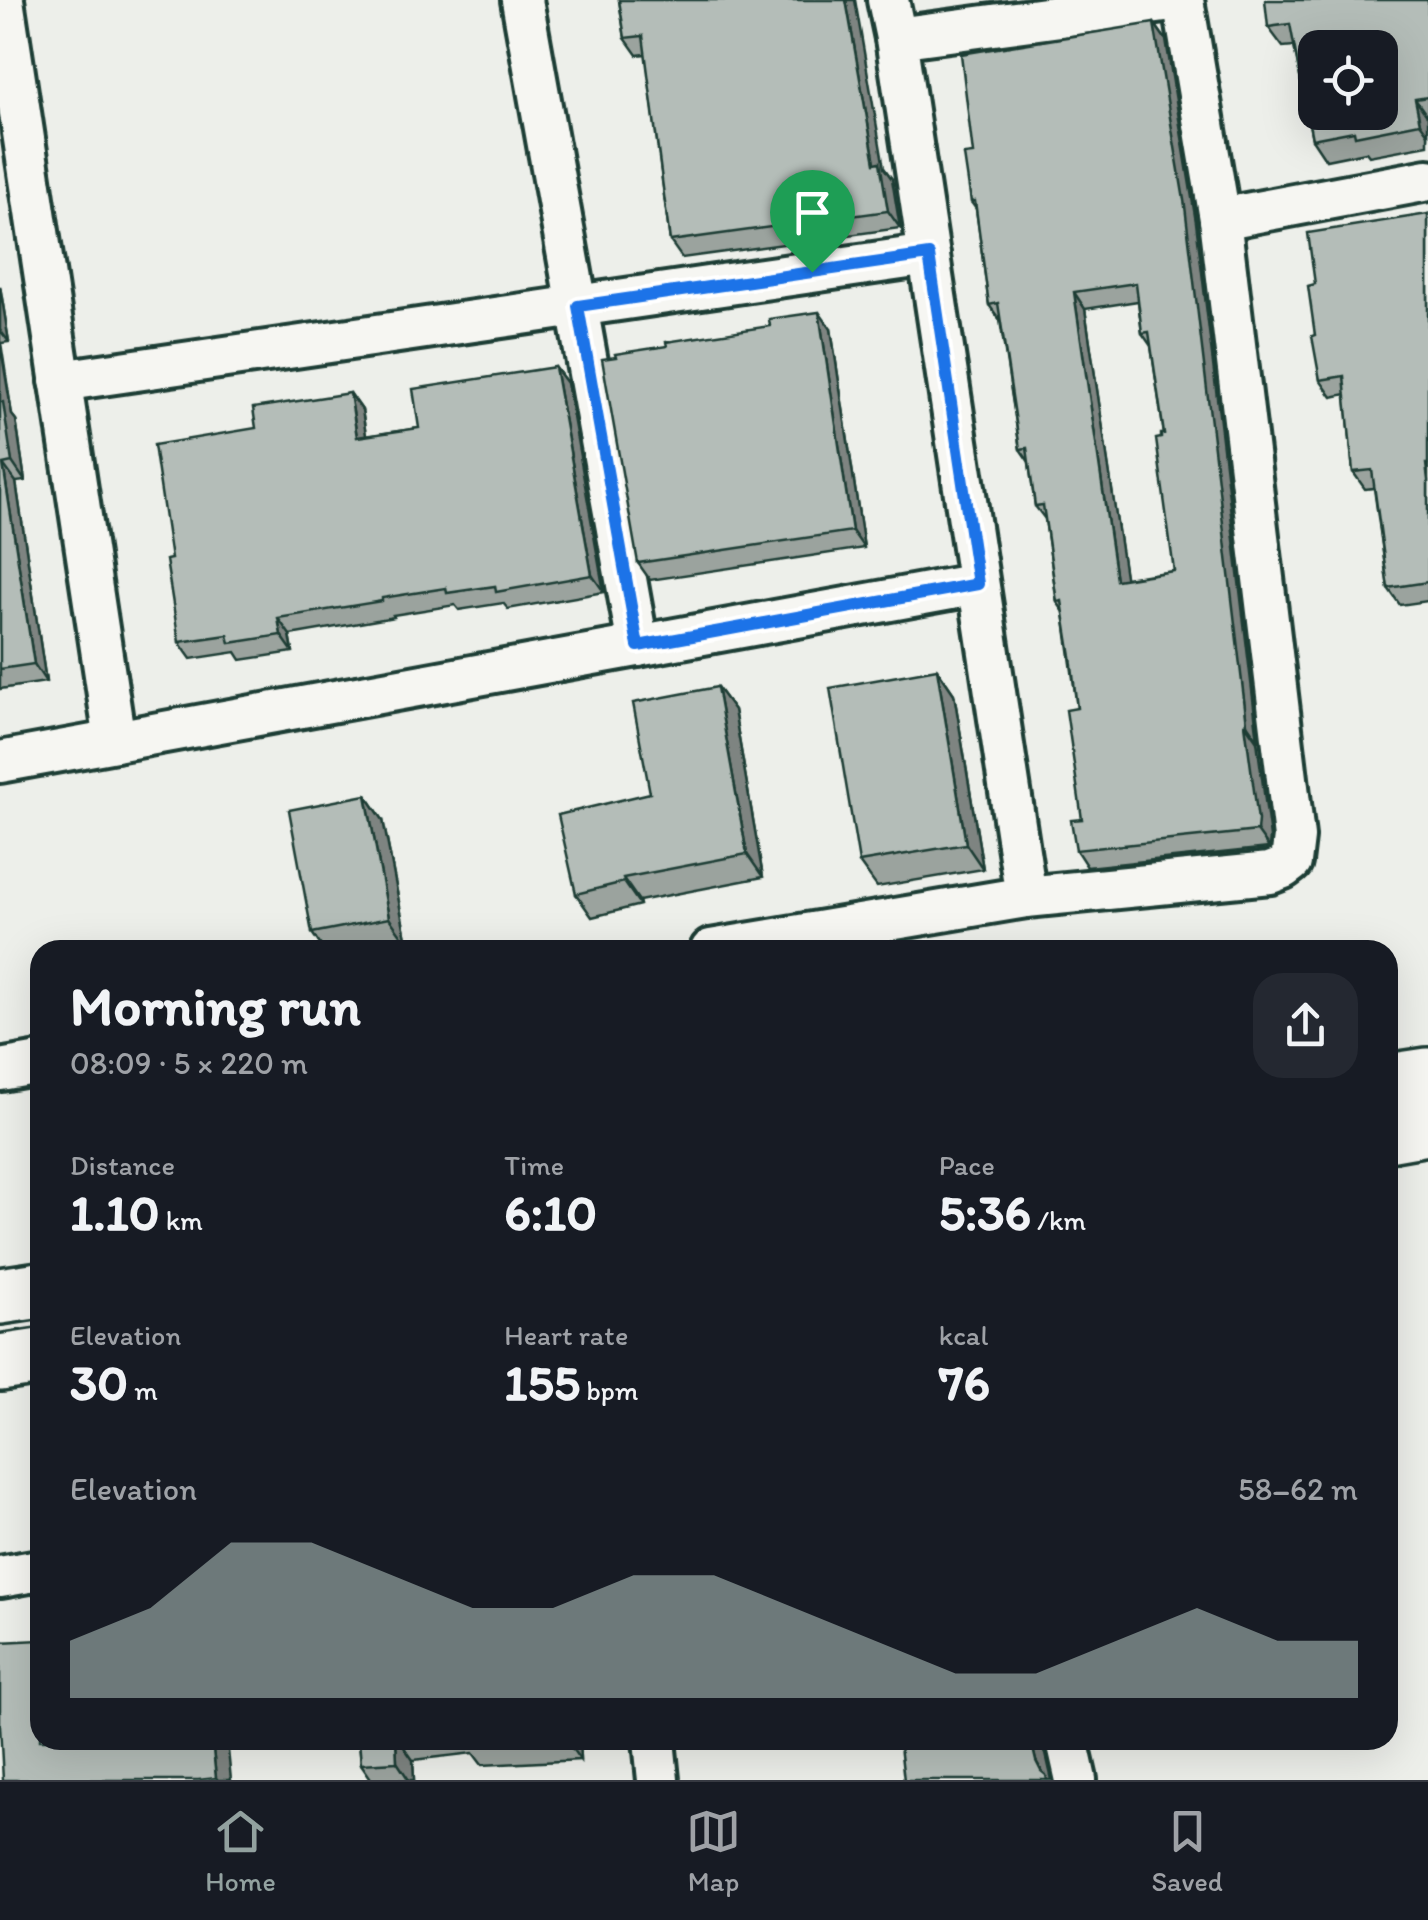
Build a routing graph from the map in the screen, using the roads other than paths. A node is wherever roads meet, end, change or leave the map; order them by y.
1 (3, 0) edge
2 (522, 0) edge
3 (1182, 0) edge
4 (892, 19) edge
5 (1428, 180) edge
6 (1220, 219) junction
7 (929, 255) junction
8 (578, 306) junction
9 (60, 380) junction
10 (978, 584) junction
11 (638, 646) junction
12 (115, 741) junction
13 (0, 762) edge
14 (1026, 897) junction
15 (770, 940) edge
16 (30, 1066) edge
17 (0, 1070) edge
18 (1428, 1076) edge
19 (1398, 1080) edge
20 (1428, 1127) edge
21 (1398, 1132) edge
22 (30, 1292) edge
23 (0, 1296) edge
24 (30, 1359) edge
25 (0, 1364) edge
26 (30, 1572) edge
27 (0, 1577) edge
28 (655, 1750) edge
29 (1069, 1750) edge
30 (658, 1780) edge
31 (1076, 1780) edge

1 - 9 street
2 - 8 street
3 - 4 street
3 - 6 street
4 - 7 street
5 - 6 street
6 - 14 street
7 - 8 street
7 - 10 street
8 - 9 street
8 - 11 street
9 - 12 street
10 - 11 street
10 - 14 street
11 - 12 street
12 - 13 street
14 - 15 street
16 - 17 street
18 - 19 main road
20 - 21 main road
22 - 23 main road
24 - 25 main road
26 - 27 street
28 - 30 street
29 - 31 street

